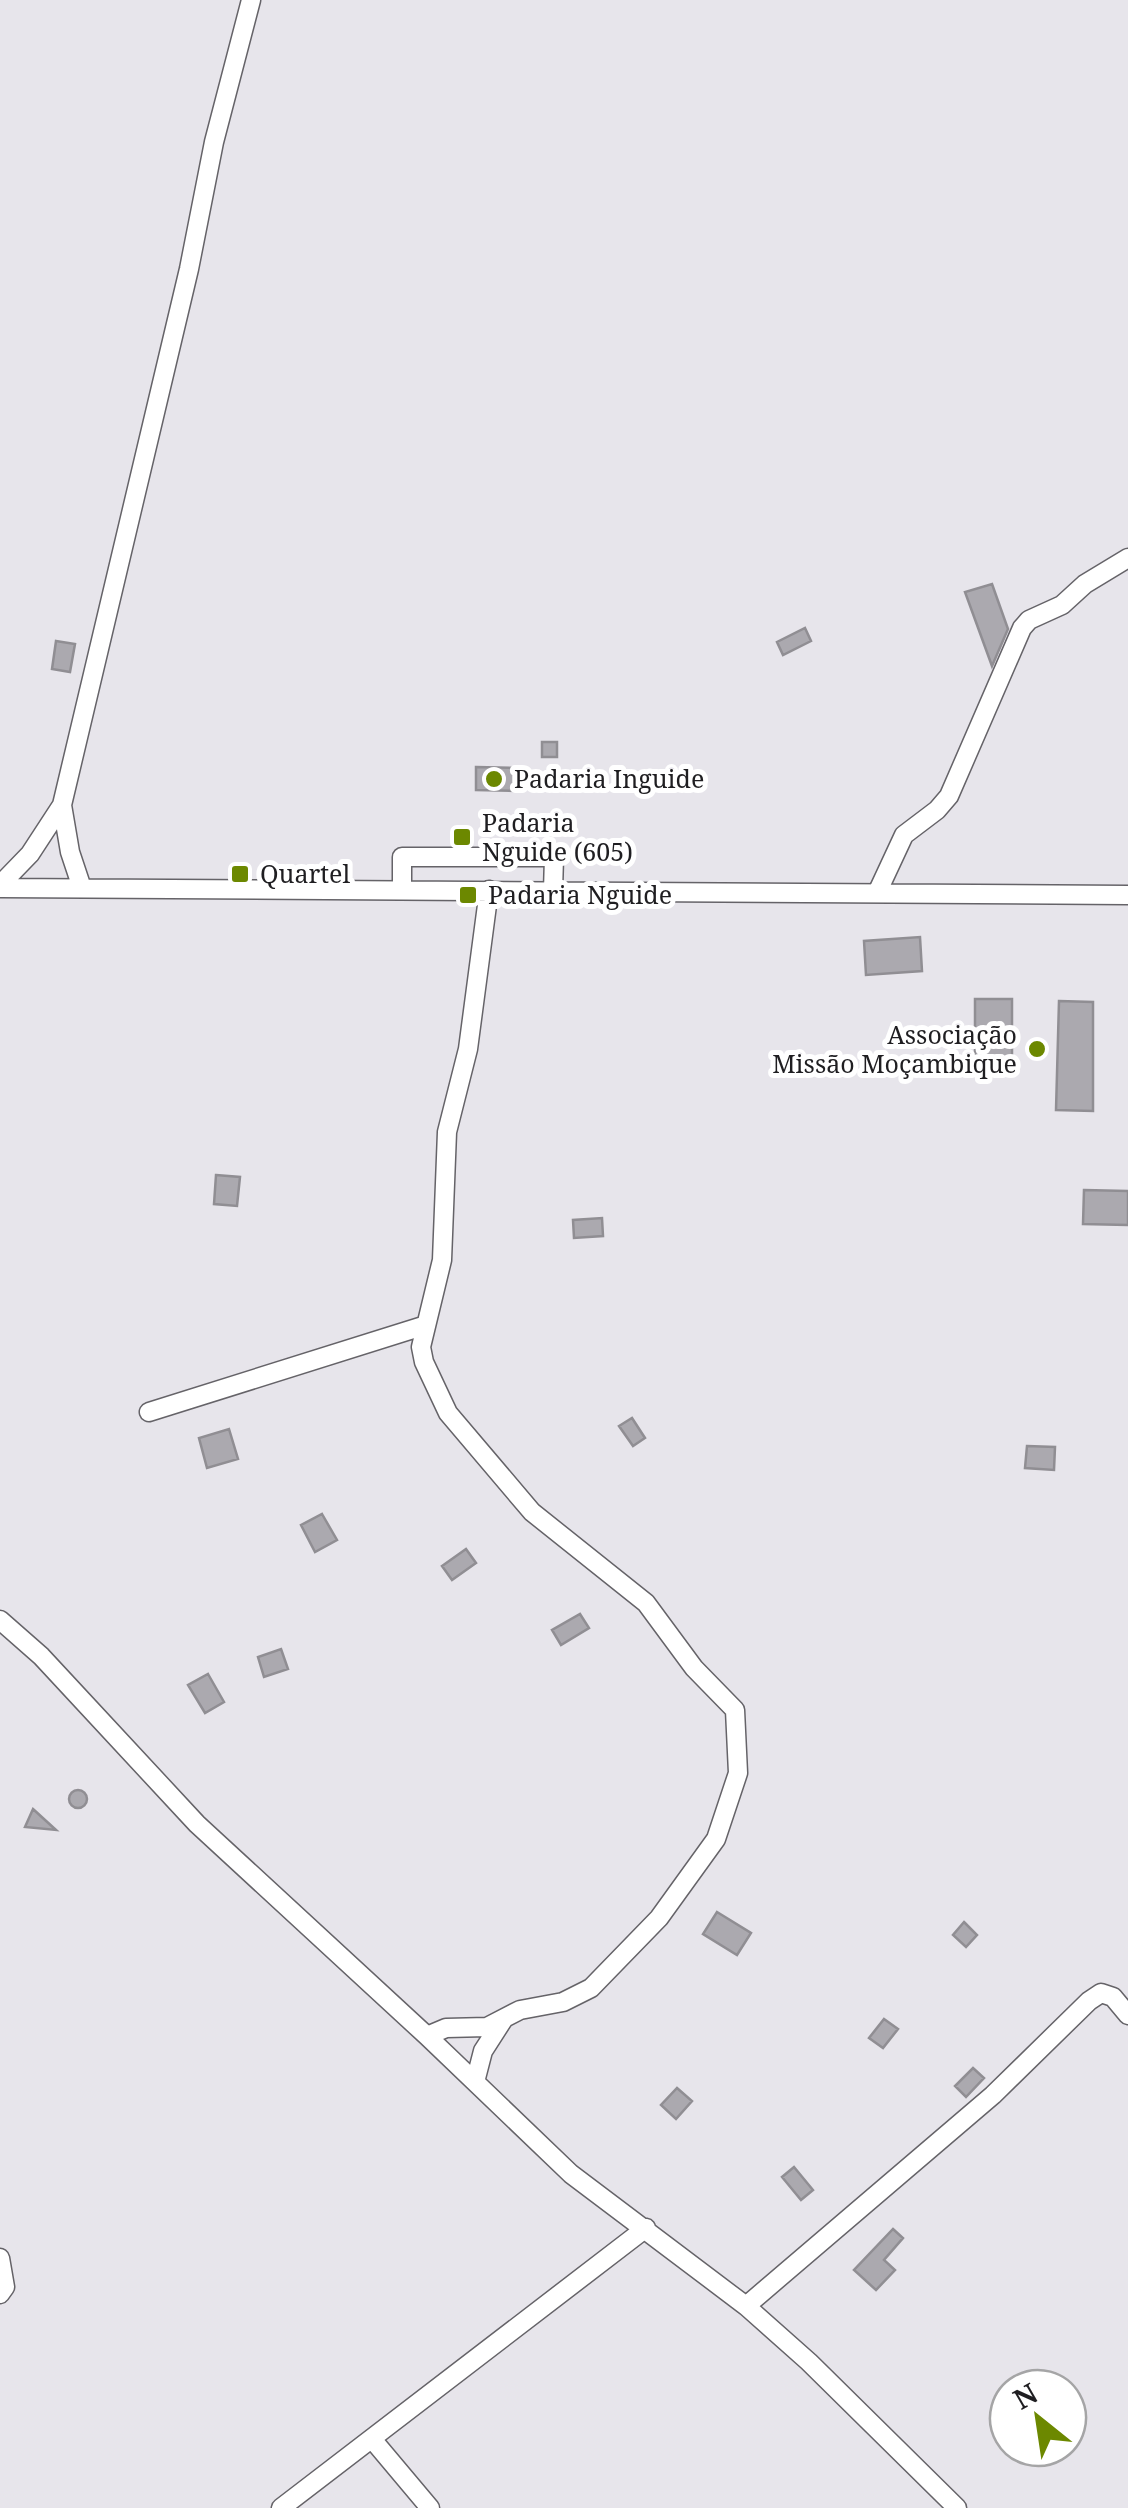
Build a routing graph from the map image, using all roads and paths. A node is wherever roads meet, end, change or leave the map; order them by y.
1 (251, 0) edge
2 (1128, 558) edge
3 (62, 806) junction
4 (0, 887) edge
5 (82, 888) junction
6 (402, 890) junction
7 (489, 890) junction
8 (553, 891) junction
9 (877, 893) junction
10 (1128, 895) edge
11 (426, 1324) junction
12 (149, 1412) dead end
13 (0, 1620) edge
14 (1128, 2015) edge
15 (506, 2016) junction
16 (427, 2036) junction
17 (475, 2082) junction
18 (646, 2228) junction
19 (0, 2258) edge
20 (0, 2294) edge
21 (746, 2306) junction
22 (372, 2439) junction
23 (280, 2508) edge
24 (430, 2508) edge
25 (957, 2508) edge

1 - 3 street
2 - 9 street
3 - 4 street
3 - 5 street
4 - 5 street
5 - 6 street
6 - 7 street
6 - 8 street
7 - 8 street
7 - 11 street
8 - 9 street
9 - 10 street
11 - 12 street
11 - 15 street
13 - 16 street
14 - 21 street
15 - 16 street
15 - 17 street
16 - 17 street
17 - 18 street
18 - 21 street
18 - 22 street
19 - 20 street
21 - 25 street
22 - 23 street
22 - 24 street

